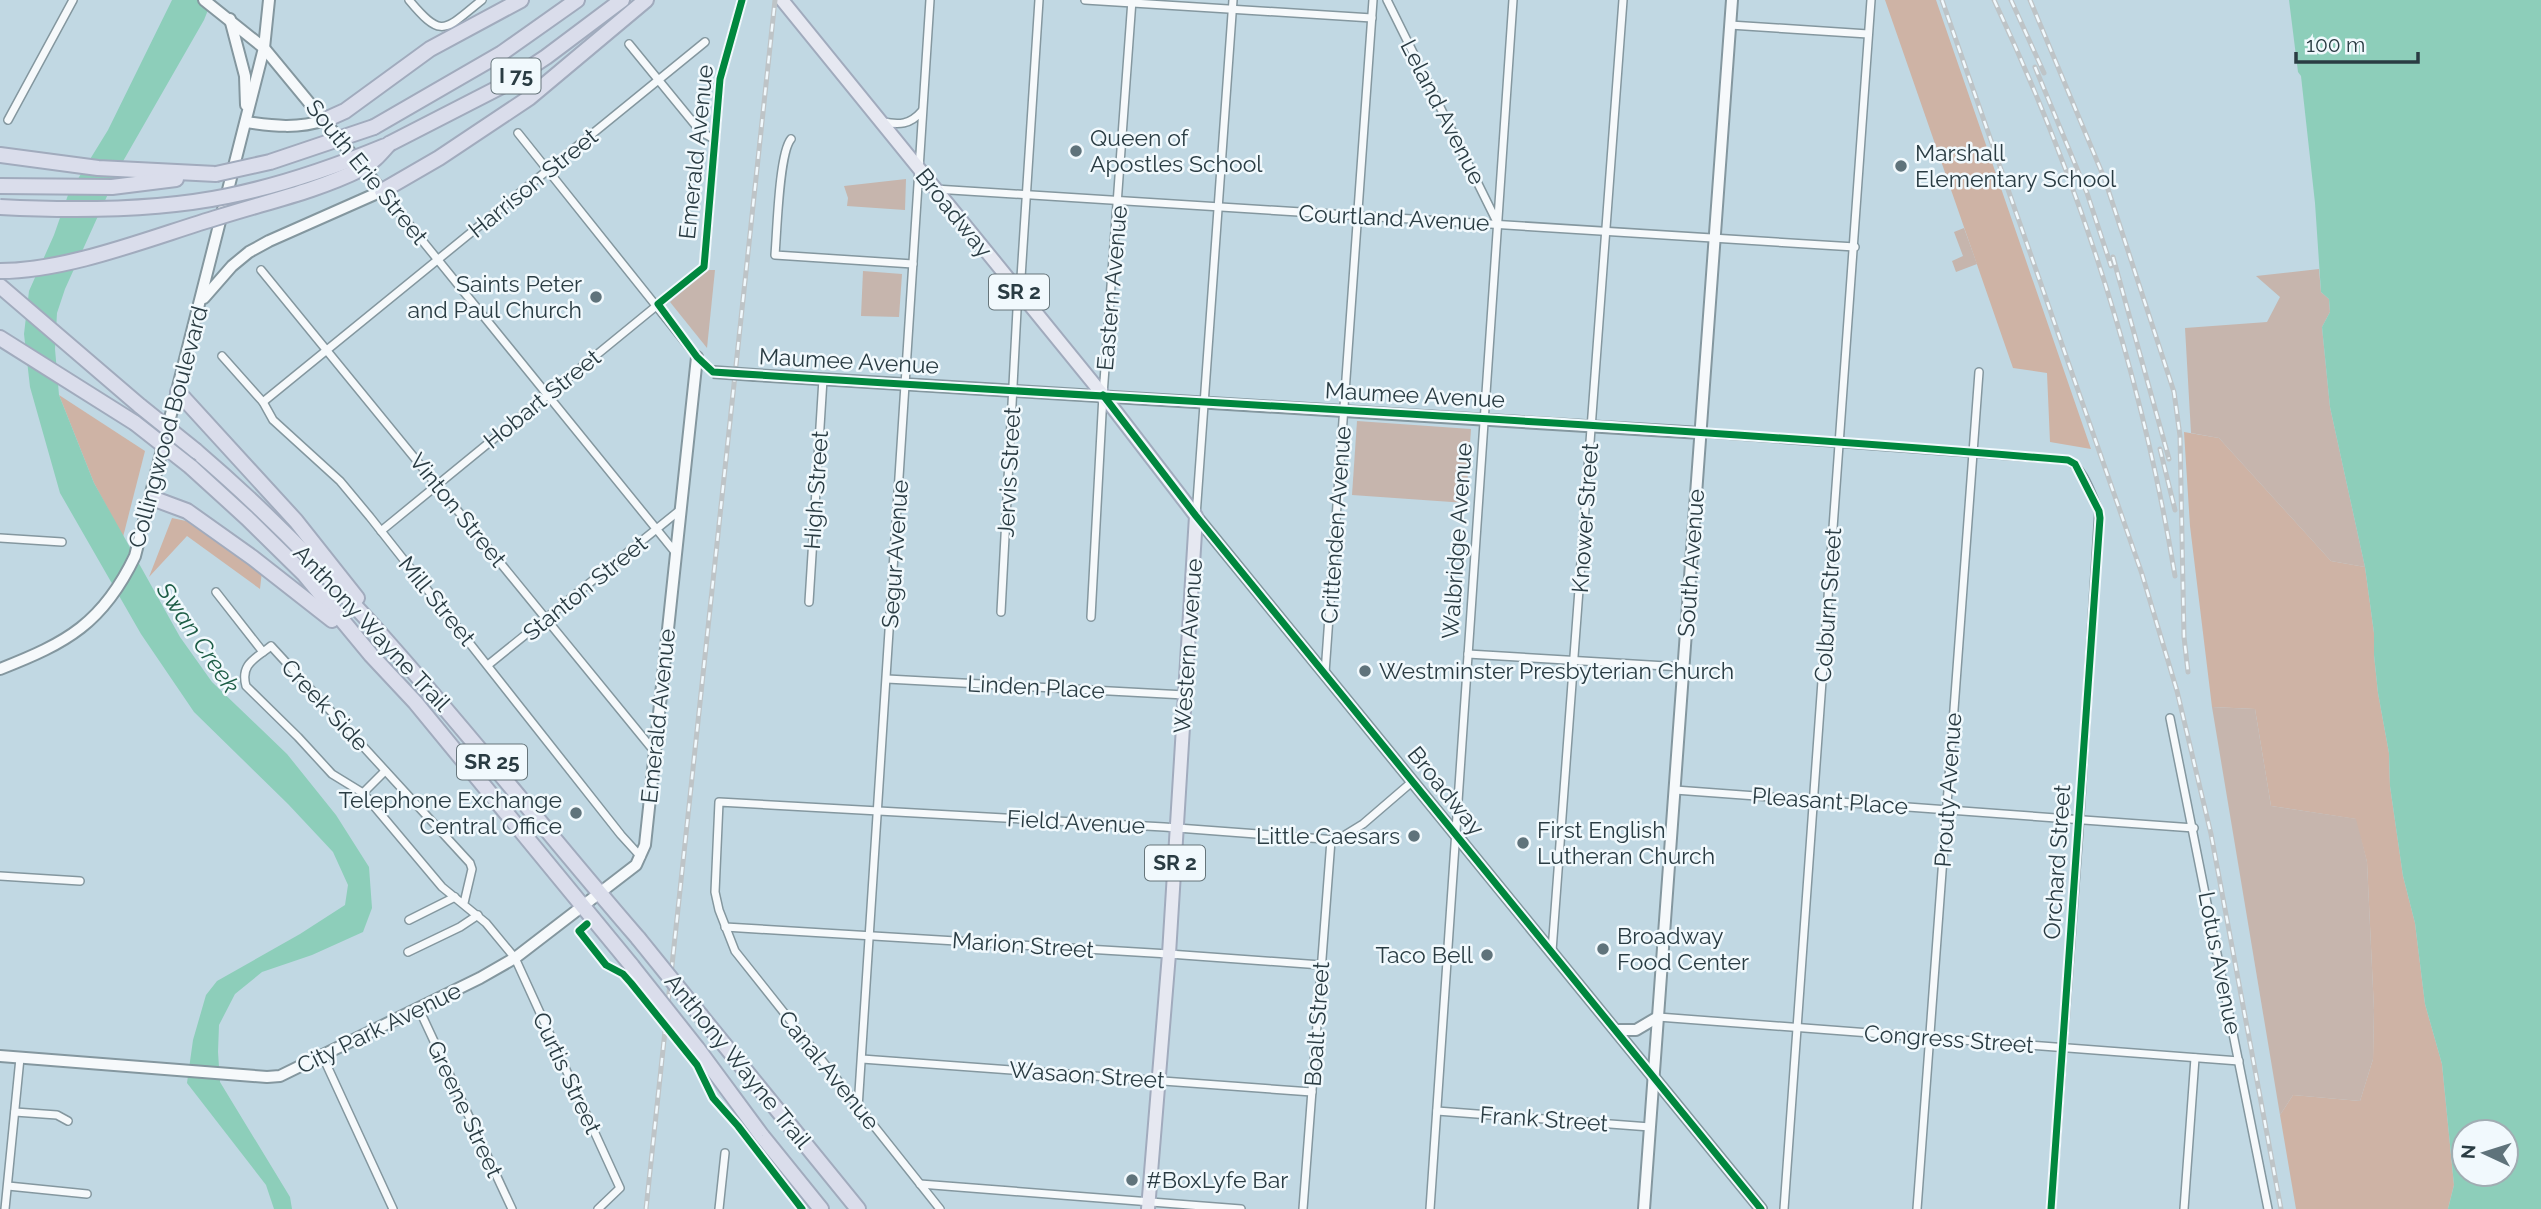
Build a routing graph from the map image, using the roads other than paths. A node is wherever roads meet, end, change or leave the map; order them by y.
1 (73, 0) edge
2 (204, 0) edge
3 (269, 0) edge
4 (409, 0) edge
5 (482, 0) edge
6 (521, 0) edge
7 (577, 0) edge
8 (622, 0) edge
9 (646, 0) edge
10 (742, 0) edge
11 (782, 0) edge
12 (930, 0) edge
13 (1039, 0) edge
14 (1085, 0) edge
15 (1233, 0) edge
16 (1373, 0) edge
17 (1387, 0) edge
18 (1513, 0) edge
19 (1623, 0) edge
20 (1732, 0) edge
21 (1871, 0) edge
22 (1132, 1) edge
23 (1232, 9) junction
24 (1372, 18) junction
25 (230, 19) junction
26 (1730, 25) junction
27 (1868, 34) junction
28 (705, 42) dead end
29 (629, 44) dead end
30 (264, 48) junction
31 (659, 80) junction
32 (922, 111) junction
33 (8, 120) dead end
34 (325, 120) junction
35 (879, 121) junction
36 (246, 122) junction
37 (518, 133) dead end
38 (714, 139) junction
39 (791, 139) dead end
40 (396, 141) junction
41 (0, 155) edge
42 (919, 169) junction
43 (548, 170) junction
44 (216, 174) junction
45 (0, 186) edge
46 (934, 189) junction
47 (382, 191) junction
48 (1027, 195) junction
49 (1119, 201) junction
50 (0, 207) edge
51 (1217, 207) junction
52 (1357, 215) junction
53 (1498, 224) junction
54 (1606, 231) junction
55 (1715, 238) junction
56 (1855, 247) junction
57 (438, 260) junction
58 (913, 264) junction
59 (704, 267) joint
60 (261, 270) dead end
61 (0, 271) edge
62 (3, 289) edge
63 (1019, 292) junction
64 (202, 301) junction
65 (658, 304) junction
66 (1, 339) edge
67 (327, 350) junction
68 (222, 356) dead end
69 (697, 357) junction
70 (1979, 372) dead end
71 (823, 379) junction
72 (906, 384) junction
73 (1013, 390) junction
74 (178, 392) junction
75 (547, 394) junction
76 (1103, 395) junction
77 (1203, 401) junction
78 (263, 402) junction
79 (1345, 410) junction
80 (1484, 418) junction
81 (1592, 425) junction
82 (1701, 433) junction
83 (1840, 442) junction
84 (1973, 452) junction
85 (437, 485) junction
86 (152, 498) junction
87 (681, 509) junction
88 (1196, 516) junction
89 (2100, 518) joint
90 (657, 529) junction
91 (381, 531) junction
92 (0, 538) edge
93 (62, 542) dead end
94 (676, 552) junction
95 (216, 592) dead end
96 (809, 602) dead end
97 (1000, 612) dead end
98 (1091, 617) dead end
99 (546, 619) junction
100 (382, 633) junction
101 (263, 652) junction
102 (1468, 654) junction
103 (371, 655) junction
104 (1574, 660) junction
105 (488, 666) junction
106 (1683, 667) junction
107 (0, 669) edge
108 (1325, 673) junction
109 (887, 679) junction
110 (1185, 695) junction
111 (2170, 718) dead end
112 (654, 751) junction
113 (385, 771) junction
114 (1413, 781) junction
115 (1675, 790) junction
116 (363, 793) junction
117 (1814, 800) junction
118 (719, 802) joint
119 (879, 810) junction
120 (1947, 810) junction
121 (2079, 820) junction
122 (1177, 828) junction
123 (2194, 828) junction
124 (1456, 834) junction
125 (1331, 839) junction
126 (638, 860) junction
127 (0, 877) edge
128 (80, 881) dead end
129 (599, 892) junction
130 (455, 897) junction
131 (464, 903) junction
132 (582, 904) junction
133 (478, 915) junction
134 (409, 920) dead end
135 (725, 927) junction
136 (870, 935) junction
137 (1552, 951) junction
138 (408, 952) dead end
139 (1169, 954) junction
140 (514, 958) junction
141 (1321, 965) junction
142 (419, 1009) junction
143 (1658, 1017) junction
144 (1796, 1028) junction
145 (1616, 1030) junction
146 (1930, 1038) junction
147 (2063, 1048) junction
148 (0, 1056) edge
149 (323, 1057) junction
150 (20, 1058) junction
151 (2195, 1058) junction
152 (862, 1059) junction
153 (2239, 1061) junction
154 (1654, 1077) junction
155 (1160, 1080) junction
156 (1312, 1092) junction
157 (859, 1108) junction
158 (1437, 1111) junction
159 (15, 1112) junction
160 (68, 1121) dead end
161 (1650, 1127) junction
162 (725, 1153) dead end
163 (920, 1184) junction
164 (8, 1186) junction
165 (87, 1194) dead end
166 (1149, 1206) edge
167 (5, 1209) edge
168 (393, 1209) edge
169 (512, 1209) edge
170 (598, 1209) edge
171 (719, 1209) edge
172 (821, 1209) edge
173 (858, 1209) edge
174 (940, 1209) edge
175 (1241, 1209) edge
176 (1303, 1209) edge
177 (1430, 1209) edge
178 (1644, 1209) edge
179 (1761, 1209) edge
180 (1784, 1209) edge
181 (1917, 1209) edge
182 (2051, 1209) edge
183 (2184, 1209) edge
184 (2268, 1209) edge

1 - 33 street
2 - 25 street, South Erie Street
3 - 30 street, Collingwood Boulevard
4 - 5 street
6 - 34 highway
7 - 44 highway, I 75 / I 75, bridge
8 - 40 highway, I 75
9 - 47 highway
10 - 38 street, Emerald Avenue
11 - 35 main road, Broadway / SR 2
12 - 32 street, Segur Avenue
13 - 48 street, Jervis Street
14 - 22 street
15 - 23 street, Western Avenue
16 - 24 street, Crittenden Avenue
17 - 53 street, Leland Avenue
18 - 53 street, Walbridge Avenue
19 - 54 street, Knower Street
20 - 26 street, South Avenue
21 - 27 street, Colburn Street
22 - 23 street
22 - 49 street, Eastern Avenue
23 - 24 street
23 - 51 street, Western Avenue
24 - 52 street, Crittenden Avenue
25 - 30 street, South Erie Street
25 - 36 street, Collingwood Boulevard
26 - 27 street
26 - 55 street, South Avenue
27 - 56 street, Colburn Street
28 - 31 street, Harrison Street
29 - 31 street
30 - 34 street, South Erie Street
30 - 36 street, Collingwood Boulevard
31 - 38 street
31 - 43 street, Harrison Street
32 - 35 street
32 - 42 street, Segur Avenue
34 - 36 street
34 - 47 street, South Erie Street
35 - 42 main road, Broadway / SR 2
36 - 64 street, Collingwood Boulevard
37 - 43 street
38 - 59 street, Emerald Avenue
39 - 58 street
40 - 50 highway, bridge
40 - 61 highway, bridge
41 - 44 highway
42 - 46 main road, Broadway / SR 2
42 - 58 street, Segur Avenue
43 - 57 street, Harrison Street
43 - 65 street
44 - 45 highway, I 75
46 - 48 street, Courtland Avenue
46 - 63 main road, Broadway / SR 2
47 - 57 street, South Erie Street
47 - 64 street
48 - 49 street, Courtland Avenue
48 - 63 street, Jervis Street
49 - 51 street, Courtland Avenue
49 - 76 street, Eastern Avenue
51 - 52 street, Courtland Avenue
51 - 77 street, Western Avenue
52 - 53 street, Courtland Avenue
52 - 79 street, Crittenden Avenue
53 - 54 street, Courtland Avenue
53 - 80 street, Walbridge Avenue
54 - 55 street, Courtland Avenue
54 - 81 street, Knower Street
55 - 56 street, Courtland Avenue
55 - 82 street, South Avenue
56 - 83 street, Colburn Street
57 - 67 street, Harrison Street
57 - 75 street, South Erie Street
58 - 72 street, Segur Avenue
59 - 65 street, Hobart Street
60 - 67 street, Vinton Street
62 - 100 highway, Anthony Wayne Trail / SR 25, bridge
63 - 73 street, Jervis Street
63 - 76 main road, Broadway / SR 2
64 - 74 street, Collingwood Boulevard
65 - 69 street
65 - 75 street, Hobart Street
66 - 103 highway, Anthony Wayne Trail / SR 25, bridge
67 - 78 street, Harrison Street
67 - 85 street, Vinton Street
68 - 78 street, Mill Street
69 - 71 street, Maumee Avenue, bridge
69 - 87 street, Emerald Avenue
70 - 84 street, Prouty Avenue
71 - 72 street, Maumee Avenue
71 - 96 street, High Street
72 - 73 street, Maumee Avenue
72 - 109 street, Segur Avenue
73 - 76 street, Maumee Avenue
73 - 97 street, Jervis Street
74 - 86 street, Collingwood Boulevard
74 - 100 highway
75 - 85 street, Hobart Street
75 - 90 street, South Erie Street
76 - 77 street, Maumee Avenue
76 - 88 main road, Broadway / SR 2
76 - 98 street, Eastern Avenue
77 - 79 street, Maumee Avenue
77 - 88 street, Western Avenue
78 - 91 street, Mill Street
79 - 80 street, Maumee Avenue
79 - 108 street, Crittenden Avenue
80 - 81 street, Maumee Avenue
80 - 102 street, Walbridge Avenue
81 - 82 street, Maumee Avenue
81 - 104 street, Knower Street
82 - 83 street, Maumee Avenue
82 - 106 street, South Avenue
83 - 84 street, Maumee Avenue
83 - 117 street, Colburn Street
84 - 89 street, Maumee Avenue
84 - 120 street, Prouty Avenue
85 - 91 street, Hobart Street
85 - 99 street, Vinton Street
86 - 103 highway
86 - 107 street, Collingwood Boulevard
87 - 90 street, Stanton Street
87 - 94 street, Emerald Avenue
88 - 108 street, Broadway
88 - 110 main road, Western Avenue / SR 2
89 - 121 street, Orchard Street
90 - 94 street, South Erie Street
90 - 99 street, Stanton Street
91 - 105 street, Mill Street
92 - 93 street
94 - 112 street, Emerald Avenue
95 - 101 street, Creek Side
99 - 105 street, Stanton Street
99 - 112 street, Vinton Street
100 - 129 highway, Anthony Wayne Trail / SR 25
101 - 113 street, Creek Side
101 - 116 street, Creek Side
102 - 104 street
102 - 124 street, Walbridge Avenue
103 - 132 highway, Anthony Wayne Trail / SR 25
104 - 106 street
104 - 137 street, Knower Street
105 - 126 street, Mill Street
106 - 115 street, South Avenue
108 - 114 street, Broadway
109 - 110 street, Linden Place
109 - 119 street, Segur Avenue
110 - 122 main road, Western Avenue / SR 2
111 - 123 street, Lotus Avenue
112 - 126 street, Emerald Avenue
113 - 116 street, Creek Side
113 - 131 street, Creek Side
114 - 124 street, Broadway
114 - 125 street, Field Avenue
115 - 117 street, Pleasant Place
115 - 143 street, South Avenue
116 - 130 street, Creek Side
117 - 120 street, Pleasant Place
117 - 144 street, Colburn Street
118 - 119 street, Field Avenue
118 - 135 street, Canal Avenue
119 - 122 street, Field Avenue
119 - 136 street, Segur Avenue
120 - 121 street, Pleasant Place
120 - 146 street, Prouty Avenue
121 - 123 street, Pleasant Place
121 - 147 street, Orchard Street
122 - 125 street, Field Avenue
122 - 139 main road, Western Avenue / SR 2
123 - 153 street, Lotus Avenue
124 - 137 street, Broadway
124 - 158 street, Walbridge Avenue
125 - 141 street, Boalt Street
126 - 129 street, City Park Avenue
127 - 128 street
129 - 132 street, City Park Avenue
129 - 173 highway, Anthony Wayne Trail / SR 25, bridge
130 - 131 street, Creek Side
130 - 134 street
131 - 133 street, Creek Side
132 - 140 street, City Park Avenue
132 - 172 highway, Anthony Wayne Trail / SR 25, bridge
133 - 138 street
133 - 140 street, Creek Side
135 - 136 street, Marion Street
135 - 157 street, Canal Avenue
136 - 139 street, Marion Street
136 - 152 street, Segur Avenue
137 - 145 street, Broadway
139 - 141 street, Marion Street
139 - 155 main road, Western Avenue / SR 2
140 - 142 street, City Park Avenue
140 - 170 street, Curtis Street
141 - 156 street, Boalt Street
142 - 149 street, City Park Avenue
142 - 169 street, Greene Street
143 - 144 street, Congress Street
143 - 145 street
143 - 154 street, South Avenue
144 - 146 street, Congress Street
144 - 180 street, Colburn Street
145 - 154 street, Broadway
146 - 147 street, Congress Street
146 - 181 street, Prouty Avenue
147 - 151 street, Congress Street
147 - 182 street, Orchard Street
148 - 150 street, City Park Avenue
149 - 150 street, City Park Avenue
149 - 168 street
150 - 159 street
151 - 153 street, Congress Street
151 - 183 street
152 - 155 street, Wasaon Street
152 - 157 street, Segur Avenue
153 - 184 street, Lotus Avenue
154 - 161 street, South Avenue
154 - 179 street, Broadway
155 - 156 street, Wasaon Street
155 - 166 main road, Western Avenue / SR 2
156 - 176 street, Boalt Street
157 - 163 street, Canal Avenue
158 - 161 street, Frank Street
158 - 177 street, Walbridge Avenue
159 - 160 street
159 - 164 street
161 - 178 street, South Avenue
162 - 171 street
163 - 166 street
163 - 174 street, Canal Avenue
164 - 165 street
164 - 167 street
166 - 175 street

